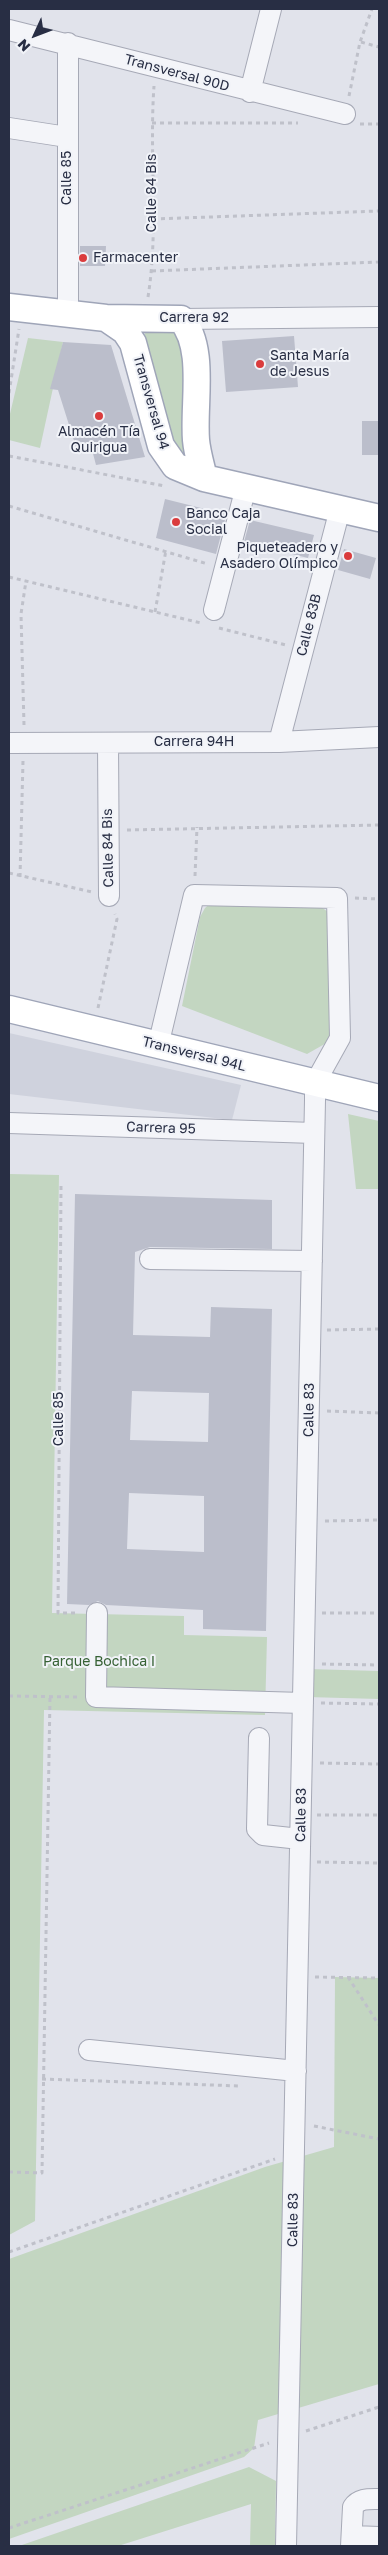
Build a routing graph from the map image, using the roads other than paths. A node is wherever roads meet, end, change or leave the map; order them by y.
1 (271, 9) edge
2 (9, 30) edge
3 (68, 43) junction
4 (250, 92) junction
5 (347, 119) road end
6 (9, 128) edge
7 (67, 136) junction
8 (68, 314) junction
9 (379, 317) edge
10 (14, 318) edge
11 (106, 318) junction
12 (181, 319) junction
13 (204, 478) junction
14 (246, 487) junction
15 (340, 509) junction
16 (379, 518) edge
17 (214, 610) dead end
18 (379, 737) edge
19 (279, 742) junction
20 (9, 743) edge
21 (108, 743) junction
22 (109, 896) road end
23 (9, 1010) edge
24 (158, 1046) junction
25 (315, 1083) junction
26 (379, 1098) edge
27 (9, 1123) edge
28 (314, 1133) junction
29 (150, 1259) dead end
30 (312, 1261) junction
31 (97, 1613) road end
32 (303, 1703) junction
33 (259, 1738) dead end
34 (300, 1839) junction
35 (89, 2050) dead end
36 (296, 2071) junction
37 (379, 2499) edge
38 (379, 2537) edge
39 (352, 2541) edge
40 (286, 2546) edge

1 - 4 street
2 - 3 street, Transversal 90D
3 - 4 street, Transversal 90D
3 - 7 street, Calle 85
4 - 5 street, Transversal 90D
6 - 7 street
7 - 8 street, Calle 85
8 - 10 main road, Carrera 92
8 - 11 main road, Carrera 92
9 - 12 street, Carrera 92
11 - 12 main road, Carrera 92
11 - 13 main road, Transversal 94
12 - 13 main road
13 - 14 main road, Transversal 94
14 - 15 main road, Transversal 94
14 - 17 street
15 - 16 main road, Transversal 94
15 - 19 street, Calle 83B
18 - 19 street, Carrera 94H
19 - 21 street, Carrera 94H
20 - 21 street, Carrera 94H
21 - 22 street, Calle 84 Bis
23 - 24 main road, Transversal 94L
24 - 25 main road, Transversal 94L
24 - 25 street
25 - 26 main road, Transversal 94L
25 - 28 street, Calle 83
27 - 28 street, Carrera 95
28 - 30 street, Calle 83
29 - 30 street
30 - 32 street, Calle 83
31 - 32 street
32 - 34 street, Calle 83
33 - 34 street
34 - 36 street, Calle 83
35 - 36 street
36 - 40 street, Calle 83
37 - 39 street
38 - 39 street

